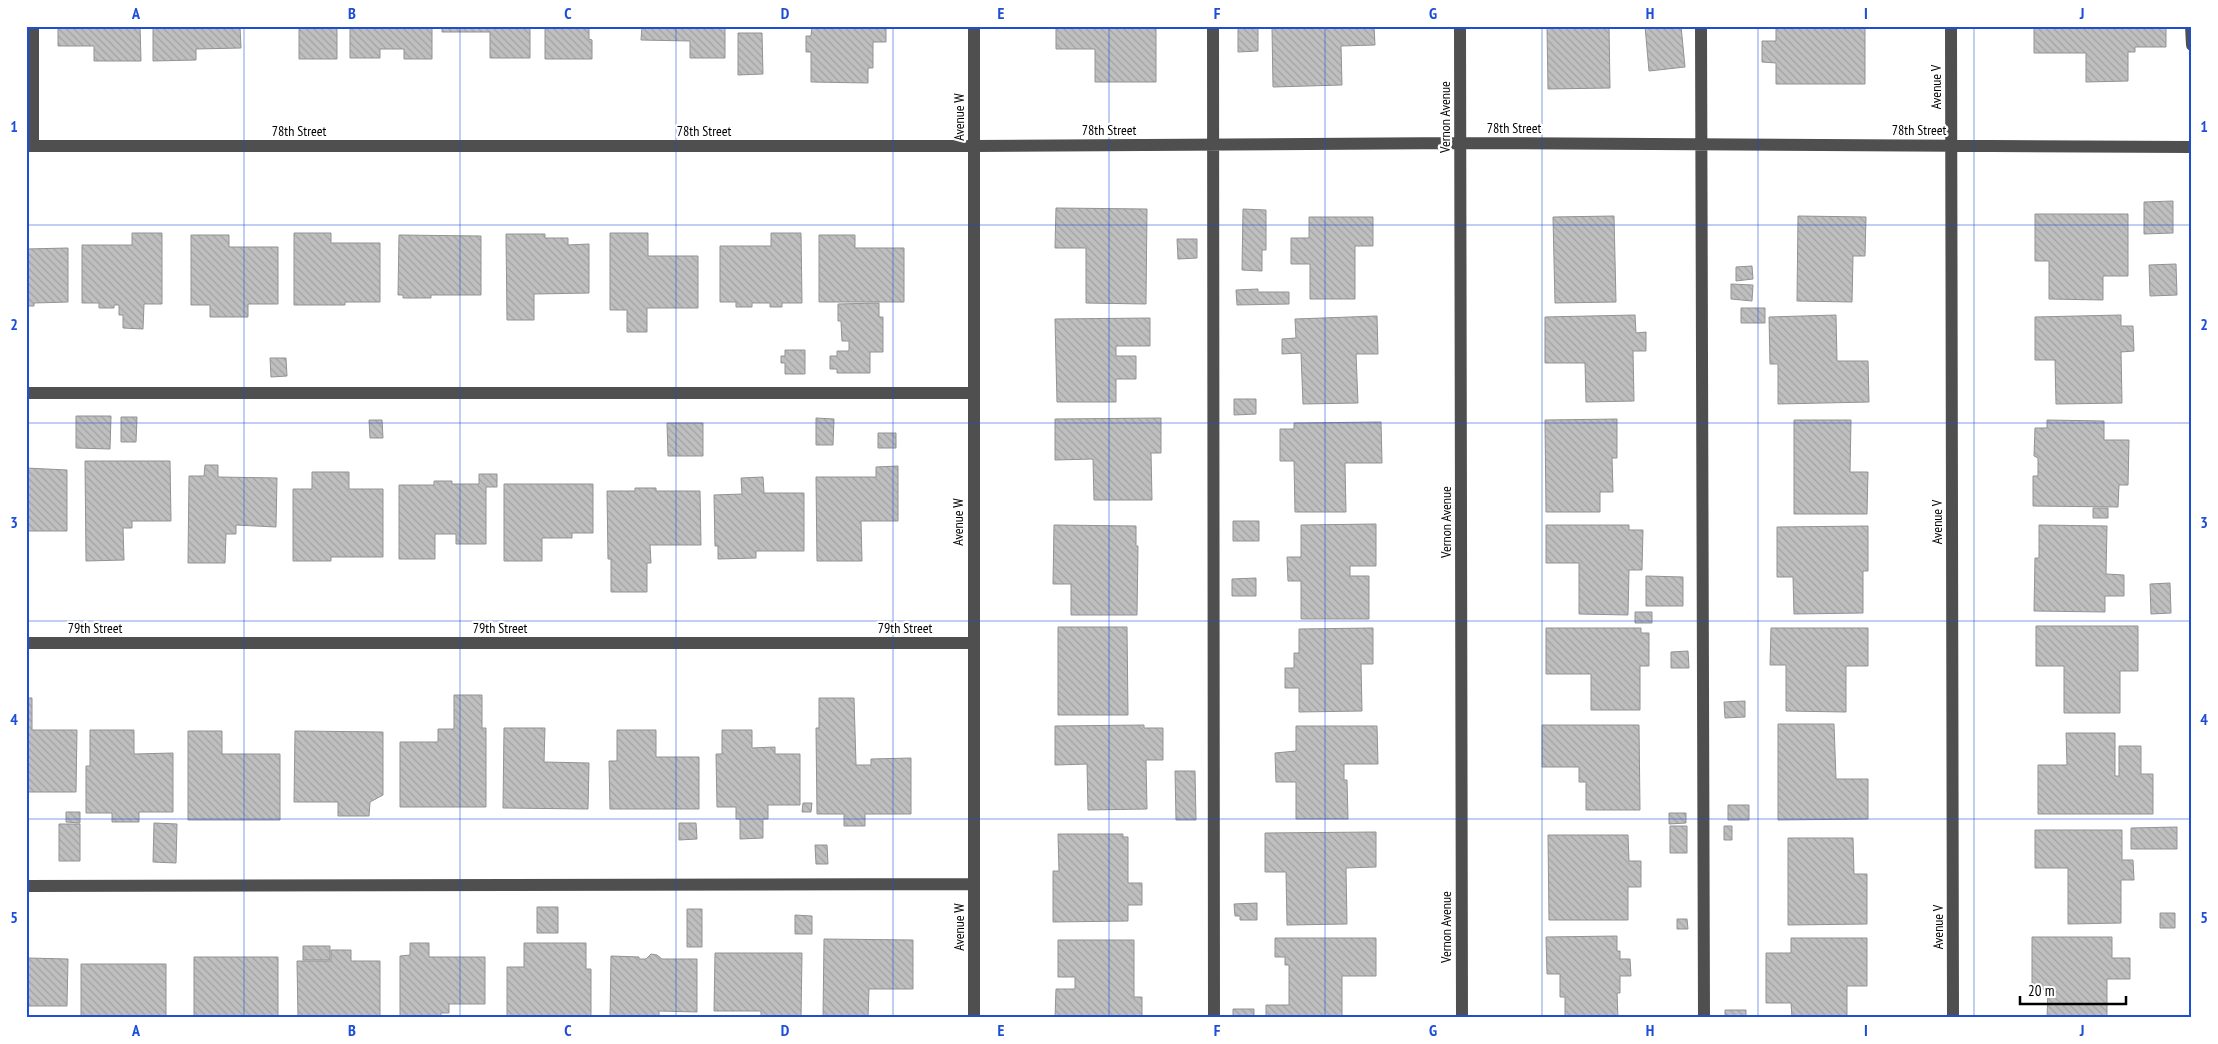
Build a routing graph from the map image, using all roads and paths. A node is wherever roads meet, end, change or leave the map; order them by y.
1 (33, 26) edge
2 (974, 26) edge
3 (1213, 26) edge
4 (1460, 26) edge
5 (1701, 26) edge
6 (1951, 26) edge
7 (2191, 26) edge
8 (2192, 45) edge
9 (1460, 143) junction
10 (1700, 144) junction
11 (1213, 145) junction
12 (1951, 145) junction
13 (29, 146) edge
14 (974, 146) junction
15 (2192, 147) edge
16 (26, 393) edge
17 (972, 393) junction
18 (26, 644) edge
19 (974, 644) junction
20 (974, 884) junction
21 (26, 886) edge
22 (974, 1018) edge
23 (1214, 1018) edge
24 (1462, 1018) edge
25 (1704, 1018) edge
26 (1953, 1018) edge

1 - 13 street
2 - 14 street, Avenue W
3 - 11 street
4 - 9 street, Vernon Avenue
5 - 10 street
6 - 12 street, Avenue V
7 - 8 street
9 - 10 street, 78th Street
9 - 11 street, 78th Street
9 - 24 street, Vernon Avenue
10 - 12 street, 78th Street
10 - 25 street
11 - 14 street, 78th Street
11 - 23 street
12 - 15 street, 78th Street
12 - 26 street, Avenue V
13 - 14 street, 78th Street
14 - 17 street, Avenue W
16 - 17 street
17 - 19 street, Avenue W
18 - 19 street, 79th Street
19 - 20 street, Avenue W
20 - 21 street
20 - 22 street, Avenue W

